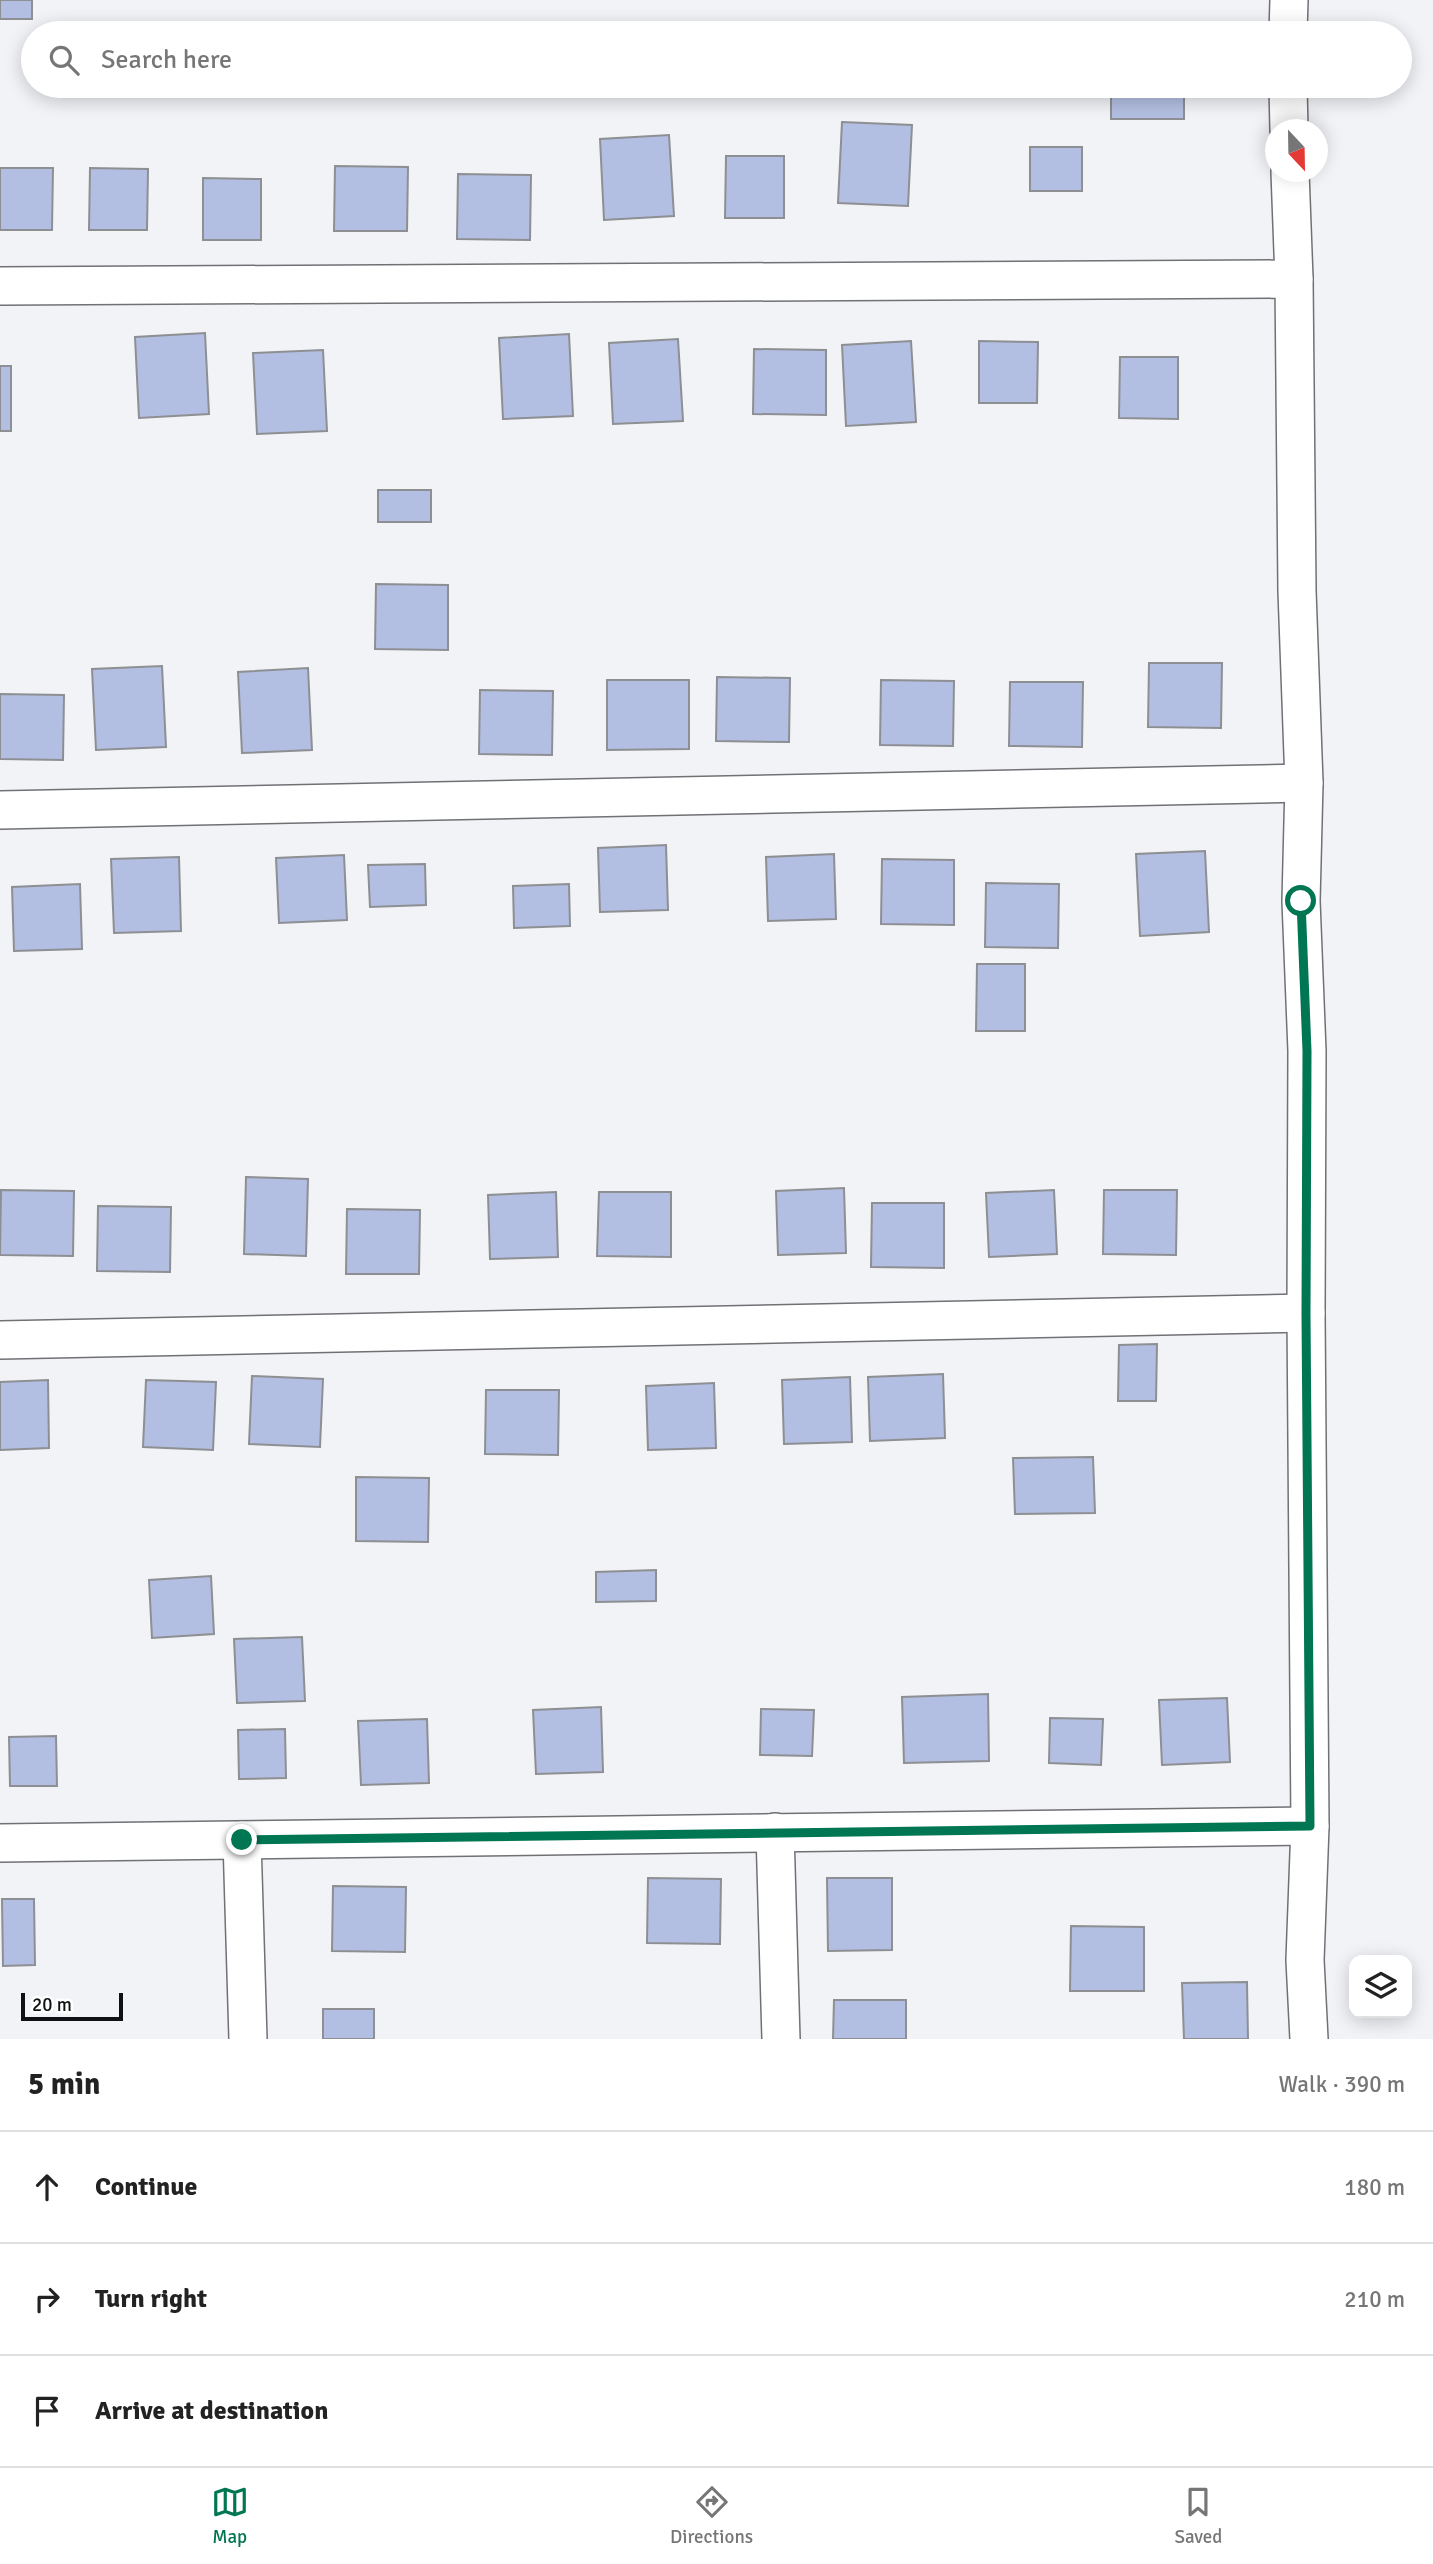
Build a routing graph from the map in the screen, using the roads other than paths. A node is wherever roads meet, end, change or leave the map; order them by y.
1 (1289, 0) edge
2 (1288, 21) edge
3 (1288, 98) edge
4 (1289, 119) edge
5 (1290, 182) edge
6 (1294, 279) junction
7 (0, 286) edge
8 (1304, 783) junction
9 (0, 810) edge
10 (1306, 1314) junction
11 (0, 1340) edge
12 (1310, 1826) junction
13 (775, 1832) junction
14 (242, 1840) junction
15 (0, 1843) edge
16 (248, 2039) edge
17 (780, 2039) edge
18 (1309, 2039) edge

1 - 2 street
3 - 4 street
5 - 6 street
6 - 7 street
6 - 8 street
8 - 9 street
8 - 10 street
10 - 11 street
10 - 12 street
12 - 13 street
12 - 18 street
13 - 14 street
13 - 17 street
14 - 15 street
14 - 16 street

